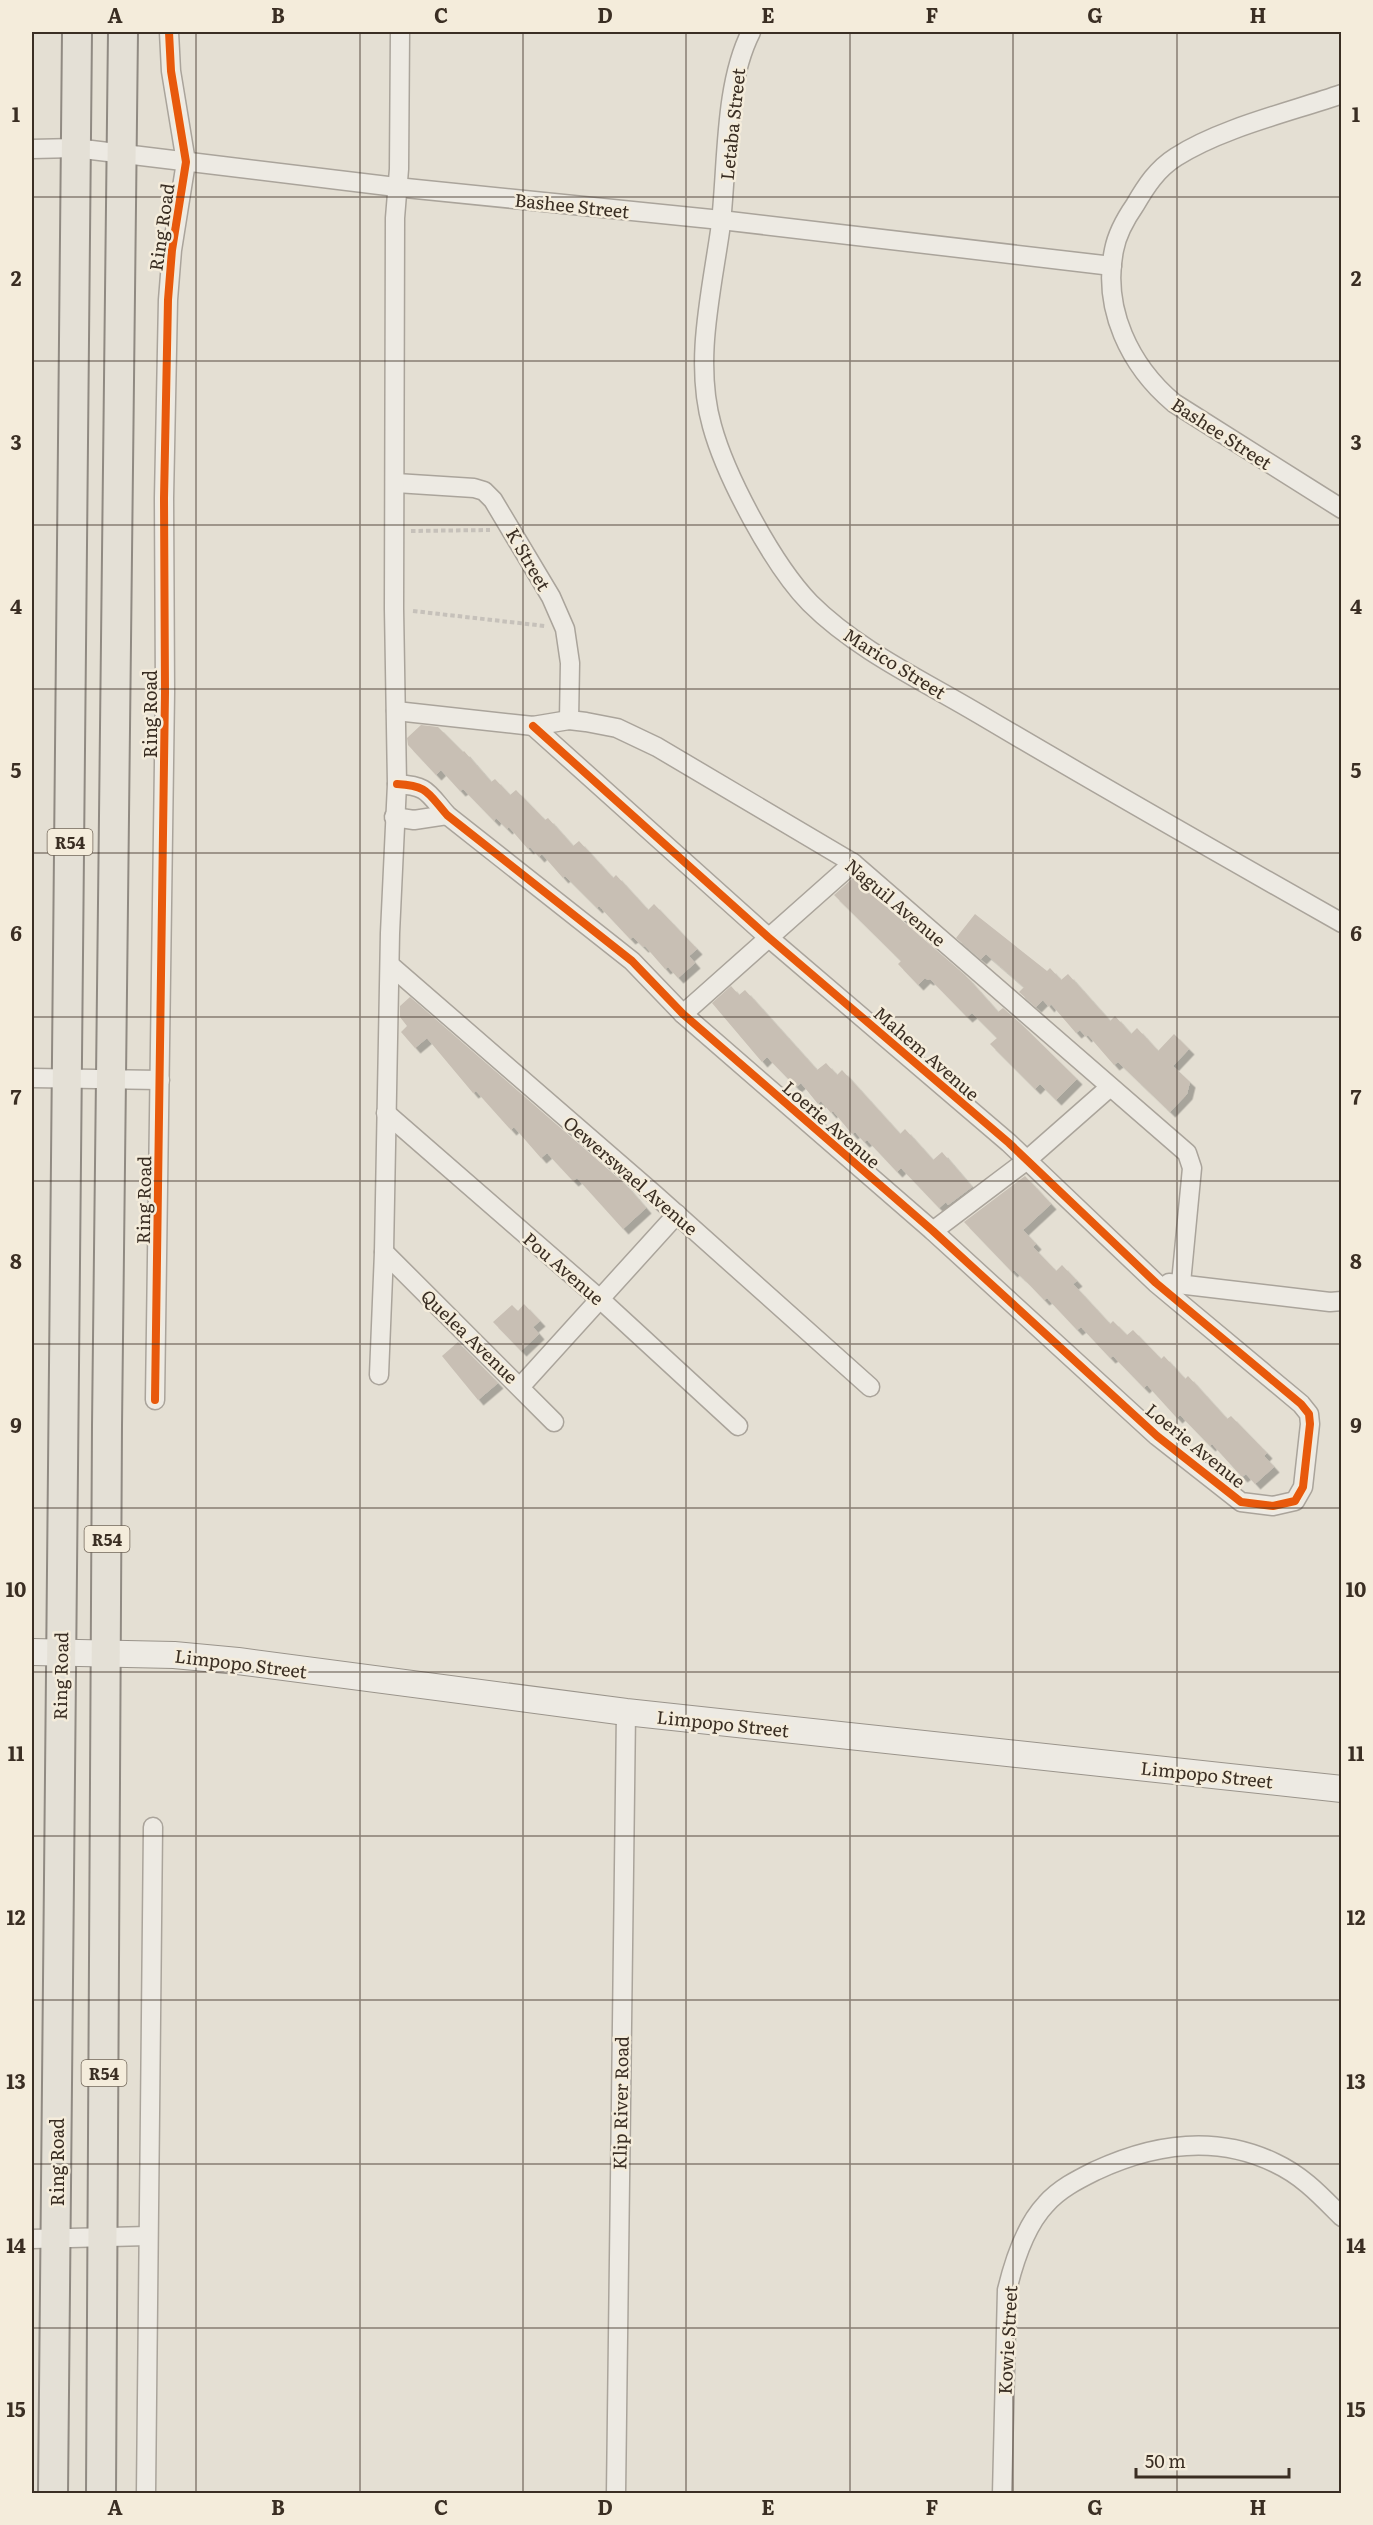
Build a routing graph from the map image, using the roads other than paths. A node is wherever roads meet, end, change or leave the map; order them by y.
1 (76, 32) edge
2 (123, 32) edge
3 (169, 32) edge
4 (400, 32) edge
5 (751, 32) edge
6 (1341, 94) edge
7 (75, 148) junction
8 (32, 149) edge
9 (122, 154) junction
10 (186, 162) junction
11 (396, 187) junction
12 (721, 220) junction
13 (1112, 266) junction
14 (396, 483) junction
15 (1341, 509) edge
16 (396, 711) junction
17 (569, 720) junction
18 (533, 726) junction
19 (397, 784) junction
20 (447, 815) junction
21 (394, 817) junction
22 (853, 863) junction
23 (1341, 923) edge
24 (768, 937) junction
25 (390, 965) junction
26 (683, 1014) junction
27 (32, 1078) edge
28 (67, 1079) junction
29 (112, 1080) junction
30 (160, 1080) junction
31 (1110, 1087) junction
32 (386, 1113) junction
33 (1027, 1160) junction
34 (677, 1214) junction
35 (933, 1231) junction
36 (384, 1252) junction
37 (1156, 1283) junction
38 (1181, 1283) junction
39 (601, 1300) junction
40 (1341, 1301) edge
41 (379, 1375) dead end
42 (521, 1386) junction
43 (870, 1387) dead end
44 (155, 1400) dead end
45 (1301, 1404) joint
46 (554, 1422) dead end
47 (738, 1426) dead end
48 (32, 1652) edge
49 (61, 1652) junction
50 (106, 1652) junction
51 (626, 1712) junction
52 (1341, 1789) edge
53 (153, 1827) dead end
54 (1341, 2217) edge
55 (148, 2236) junction
56 (43, 2238) edge
57 (103, 2238) junction
58 (53, 2493) edge
59 (101, 2493) edge
60 (146, 2493) edge
61 (616, 2493) edge
62 (1002, 2493) edge

1 - 7 main road, Ring Road / R54
2 - 9 main road, Ring Road / R54
3 - 10 street, Ring Road
4 - 11 street
5 - 12 street, Letaba Street
6 - 13 street, Bashee Street
7 - 8 street, Bashee Street
7 - 9 street, Bashee Street
7 - 28 main road, Ring Road / R54
9 - 10 street, Bashee Street
9 - 29 main road, Ring Road / R54
10 - 11 street, Bashee Street
10 - 30 street, Ring Road
11 - 12 street, Bashee Street
11 - 14 street
12 - 13 street, Bashee Street
12 - 23 street, Marico Street
13 - 15 street, Bashee Street
14 - 16 street
14 - 17 street, K Street
16 - 18 street, Naguil Avenue
16 - 19 street
17 - 18 street, Naguil Avenue
17 - 22 street, Naguil Avenue
18 - 24 street, Mahem Avenue
19 - 20 street, Loerie Avenue
19 - 21 street
20 - 21 street
20 - 26 street, Loerie Avenue
21 - 25 street
22 - 24 street
22 - 31 street, Naguil Avenue
24 - 26 street
24 - 33 street, Mahem Avenue
25 - 32 street
25 - 34 street, Oewerswael Avenue
26 - 35 street, Loerie Avenue
27 - 28 street
28 - 29 street
28 - 49 main road, Ring Road / R54
29 - 30 street
29 - 50 main road, Ring Road / R54
30 - 44 street, Ring Road
31 - 33 street
31 - 38 street, Naguil Avenue
32 - 36 street
32 - 39 street, Pou Avenue
33 - 35 street
33 - 37 street, Mahem Avenue
34 - 39 street
34 - 43 street, Oewerswael Avenue
35 - 45 street, Loerie Avenue
36 - 41 street
36 - 42 street, Quelea Avenue
37 - 38 street
37 - 45 street, Mahem Avenue
38 - 40 street
39 - 42 street
39 - 47 street, Pou Avenue
42 - 46 street, Quelea Avenue
48 - 49 street, Limpopo Street
49 - 50 street, Limpopo Street
49 - 56 main road, Ring Road / R54
50 - 51 street, Limpopo Street
50 - 57 main road, Ring Road / R54
51 - 52 street, Limpopo Street
51 - 61 street, Klip River Road
53 - 55 street
54 - 62 street, Kowie Street
55 - 57 street
55 - 60 street
56 - 57 street
56 - 58 main road, Ring Road / R54
57 - 59 main road, Ring Road / R54

